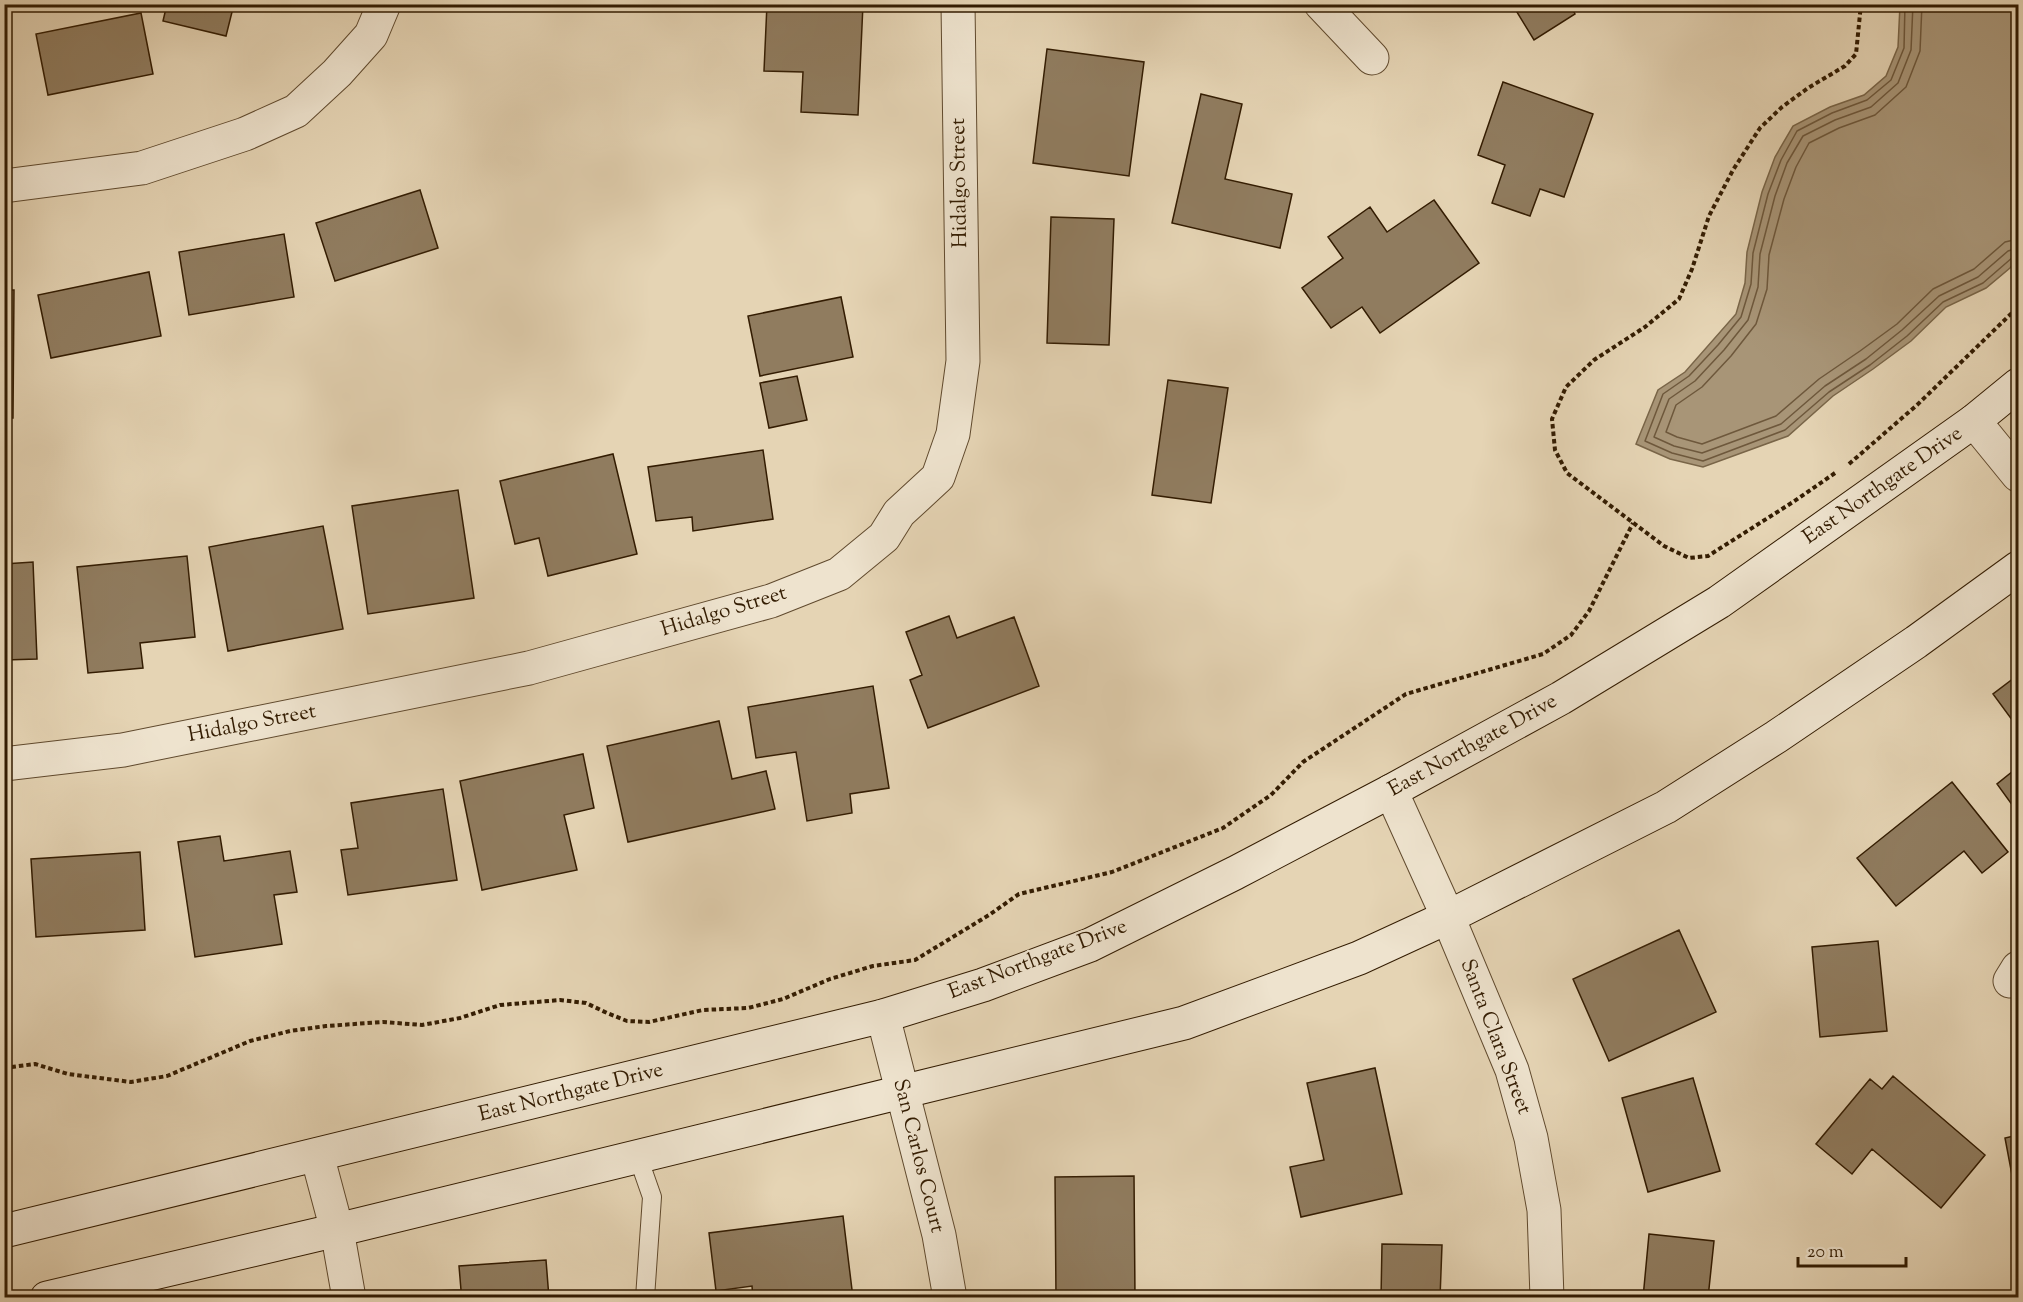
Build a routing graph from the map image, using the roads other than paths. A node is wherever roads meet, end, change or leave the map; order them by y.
1 (384, 4) edge
2 (958, 4) edge
3 (1321, 4) edge
4 (1372, 58) dead end
5 (4, 186) edge
6 (2019, 385) edge
7 (1974, 421) junction
8 (2019, 475) edge
9 (2019, 568) edge
10 (4, 764) edge
11 (1391, 791) junction
12 (1448, 917) junction
13 (883, 1016) junction
14 (902, 1091) junction
15 (317, 1155) junction
16 (638, 1157) junction
17 (337, 1230) junction
18 (4, 1231) edge
19 (47, 1298) edge
20 (349, 1298) edge
21 (645, 1298) edge
22 (950, 1298) edge
23 (1547, 1298) edge

1 - 5 main road
2 - 10 main road, Hidalgo Street
3 - 4 main road
6 - 7 main road, East Northgate Drive
7 - 8 main road
7 - 11 main road, East Northgate Drive
9 - 12 main road
11 - 12 main road, Santa Clara Street
11 - 13 main road, East Northgate Drive
12 - 14 main road
12 - 23 main road, Santa Clara Street
13 - 14 main road, San Carlos Court
13 - 15 main road, East Northgate Drive
14 - 16 main road
14 - 22 main road, San Carlos Court
15 - 17 main road
15 - 18 main road, East Northgate Drive
16 - 17 main road
16 - 21 lane
17 - 19 main road
17 - 20 main road

